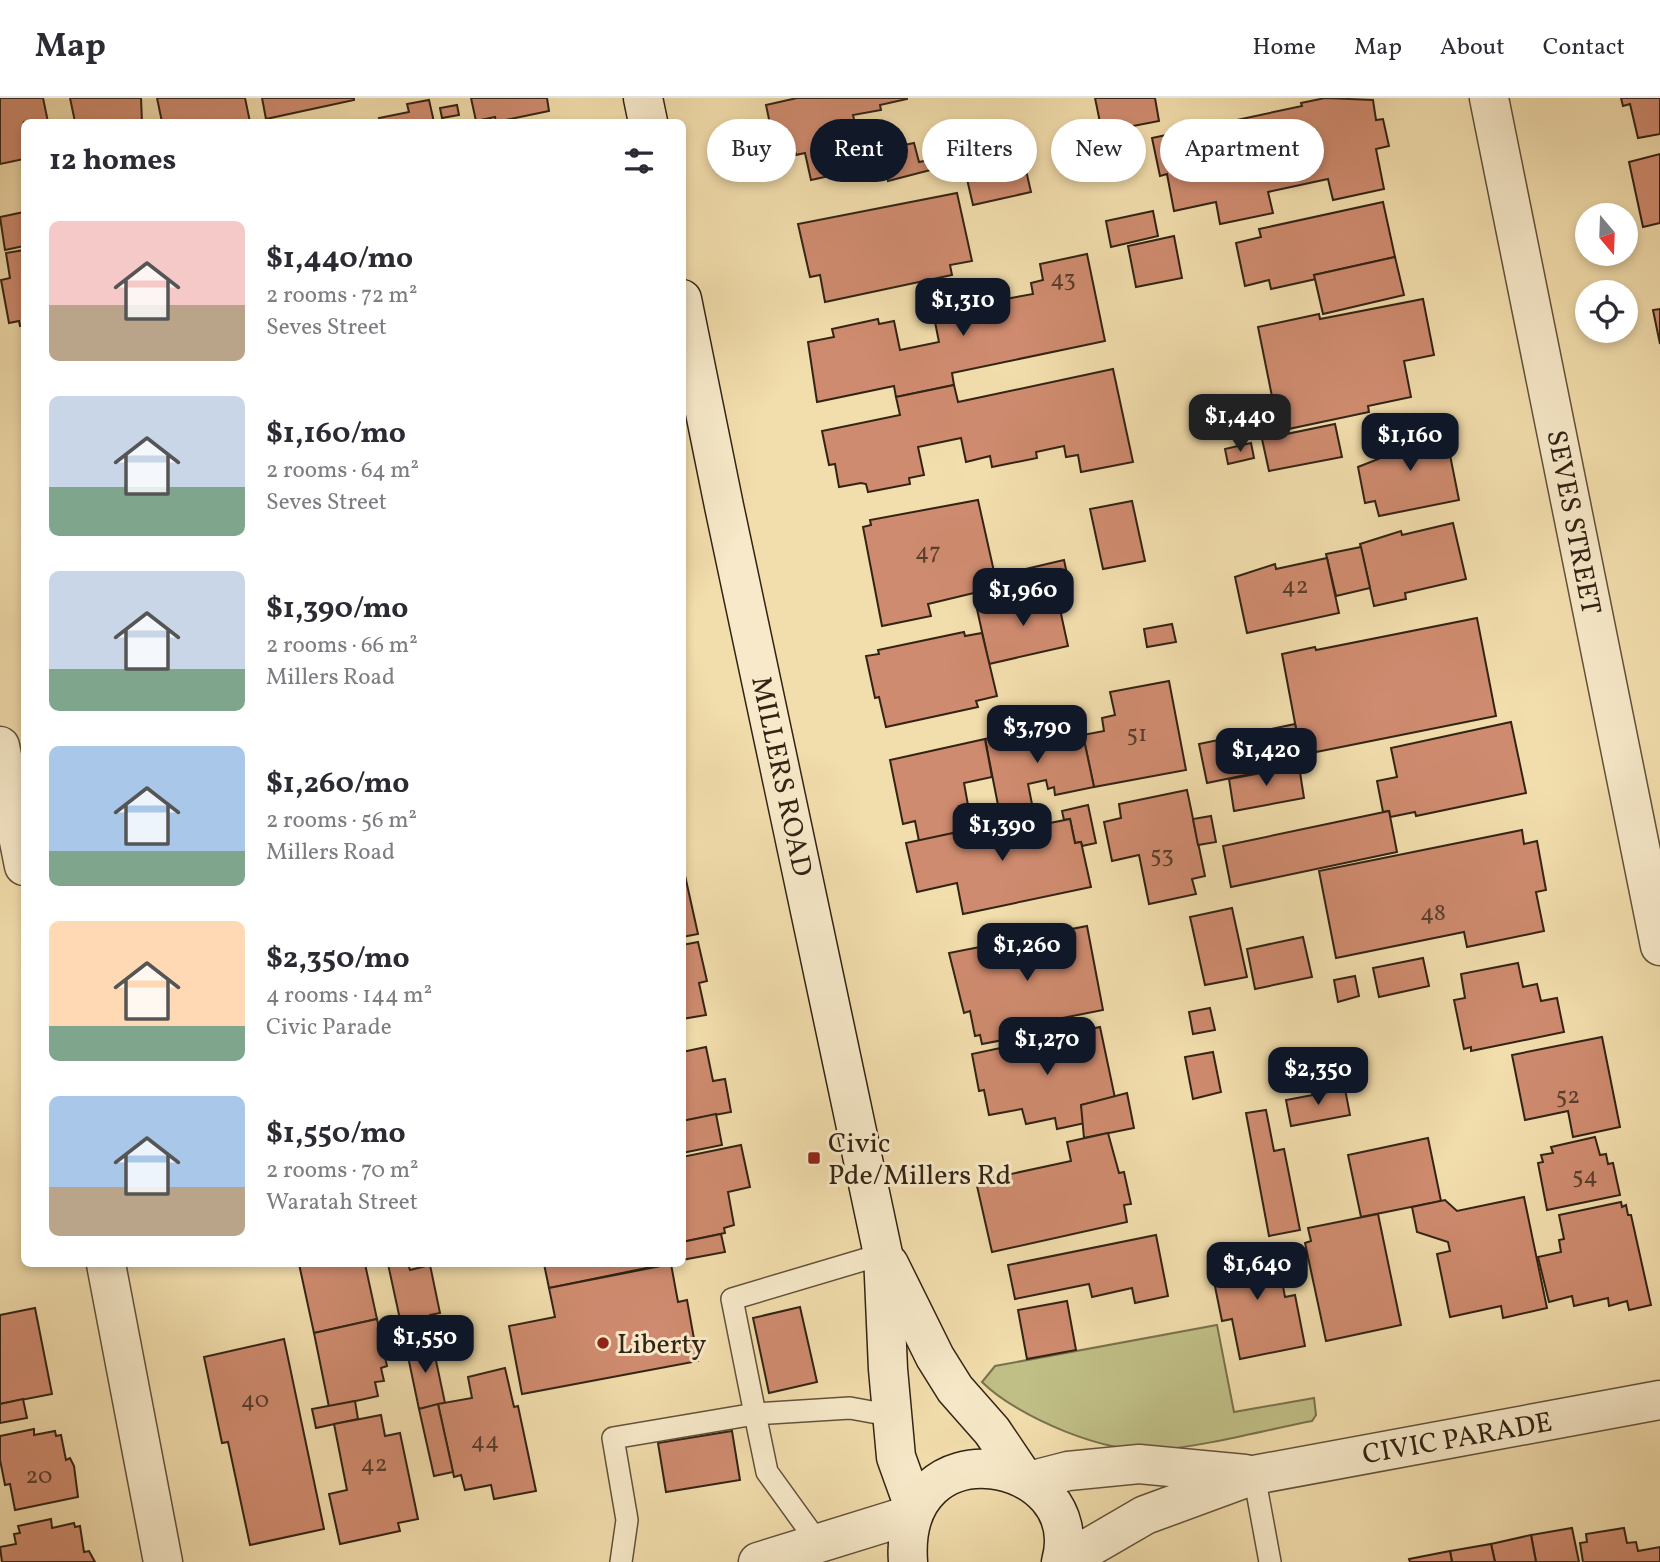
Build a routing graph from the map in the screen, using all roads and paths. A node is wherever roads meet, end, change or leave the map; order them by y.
1 (643, 98) edge
2 (1489, 98) edge
3 (647, 119) edge
4 (686, 319) edge
5 (0, 746) edge
6 (21, 851) edge
7 (1660, 946) edge
8 (883, 1254) junction
9 (107, 1267) edge
10 (1660, 1400) edge
11 (755, 1414) junction
12 (894, 1416) junction
13 (1254, 1475) junction
14 (1026, 1479) junction
15 (914, 1512) junction
16 (819, 1544) junction
17 (163, 1562) edge
18 (621, 1562) edge
19 (758, 1562) edge
20 (908, 1562) edge
21 (1061, 1562) edge
22 (1072, 1562) edge
23 (1270, 1562) edge

1 - 3 street
2 - 7 street, SEVES STREET
4 - 8 street, MILLERS ROAD
5 - 6 street
8 - 11 lane
8 - 12 street, MILLERS ROAD
8 - 14 street, MILLERS ROAD
9 - 17 street
10 - 13 street, CIVIC PARADE
11 - 12 lane
11 - 16 lane
11 - 18 lane
12 - 15 street, MILLERS ROAD
13 - 14 street, CIVIC PARADE
13 - 22 street, CIVIC PARADE
13 - 23 lane
14 - 15 street
14 - 21 street, MILLERS ROAD
15 - 16 street
15 - 20 street
16 - 19 street

